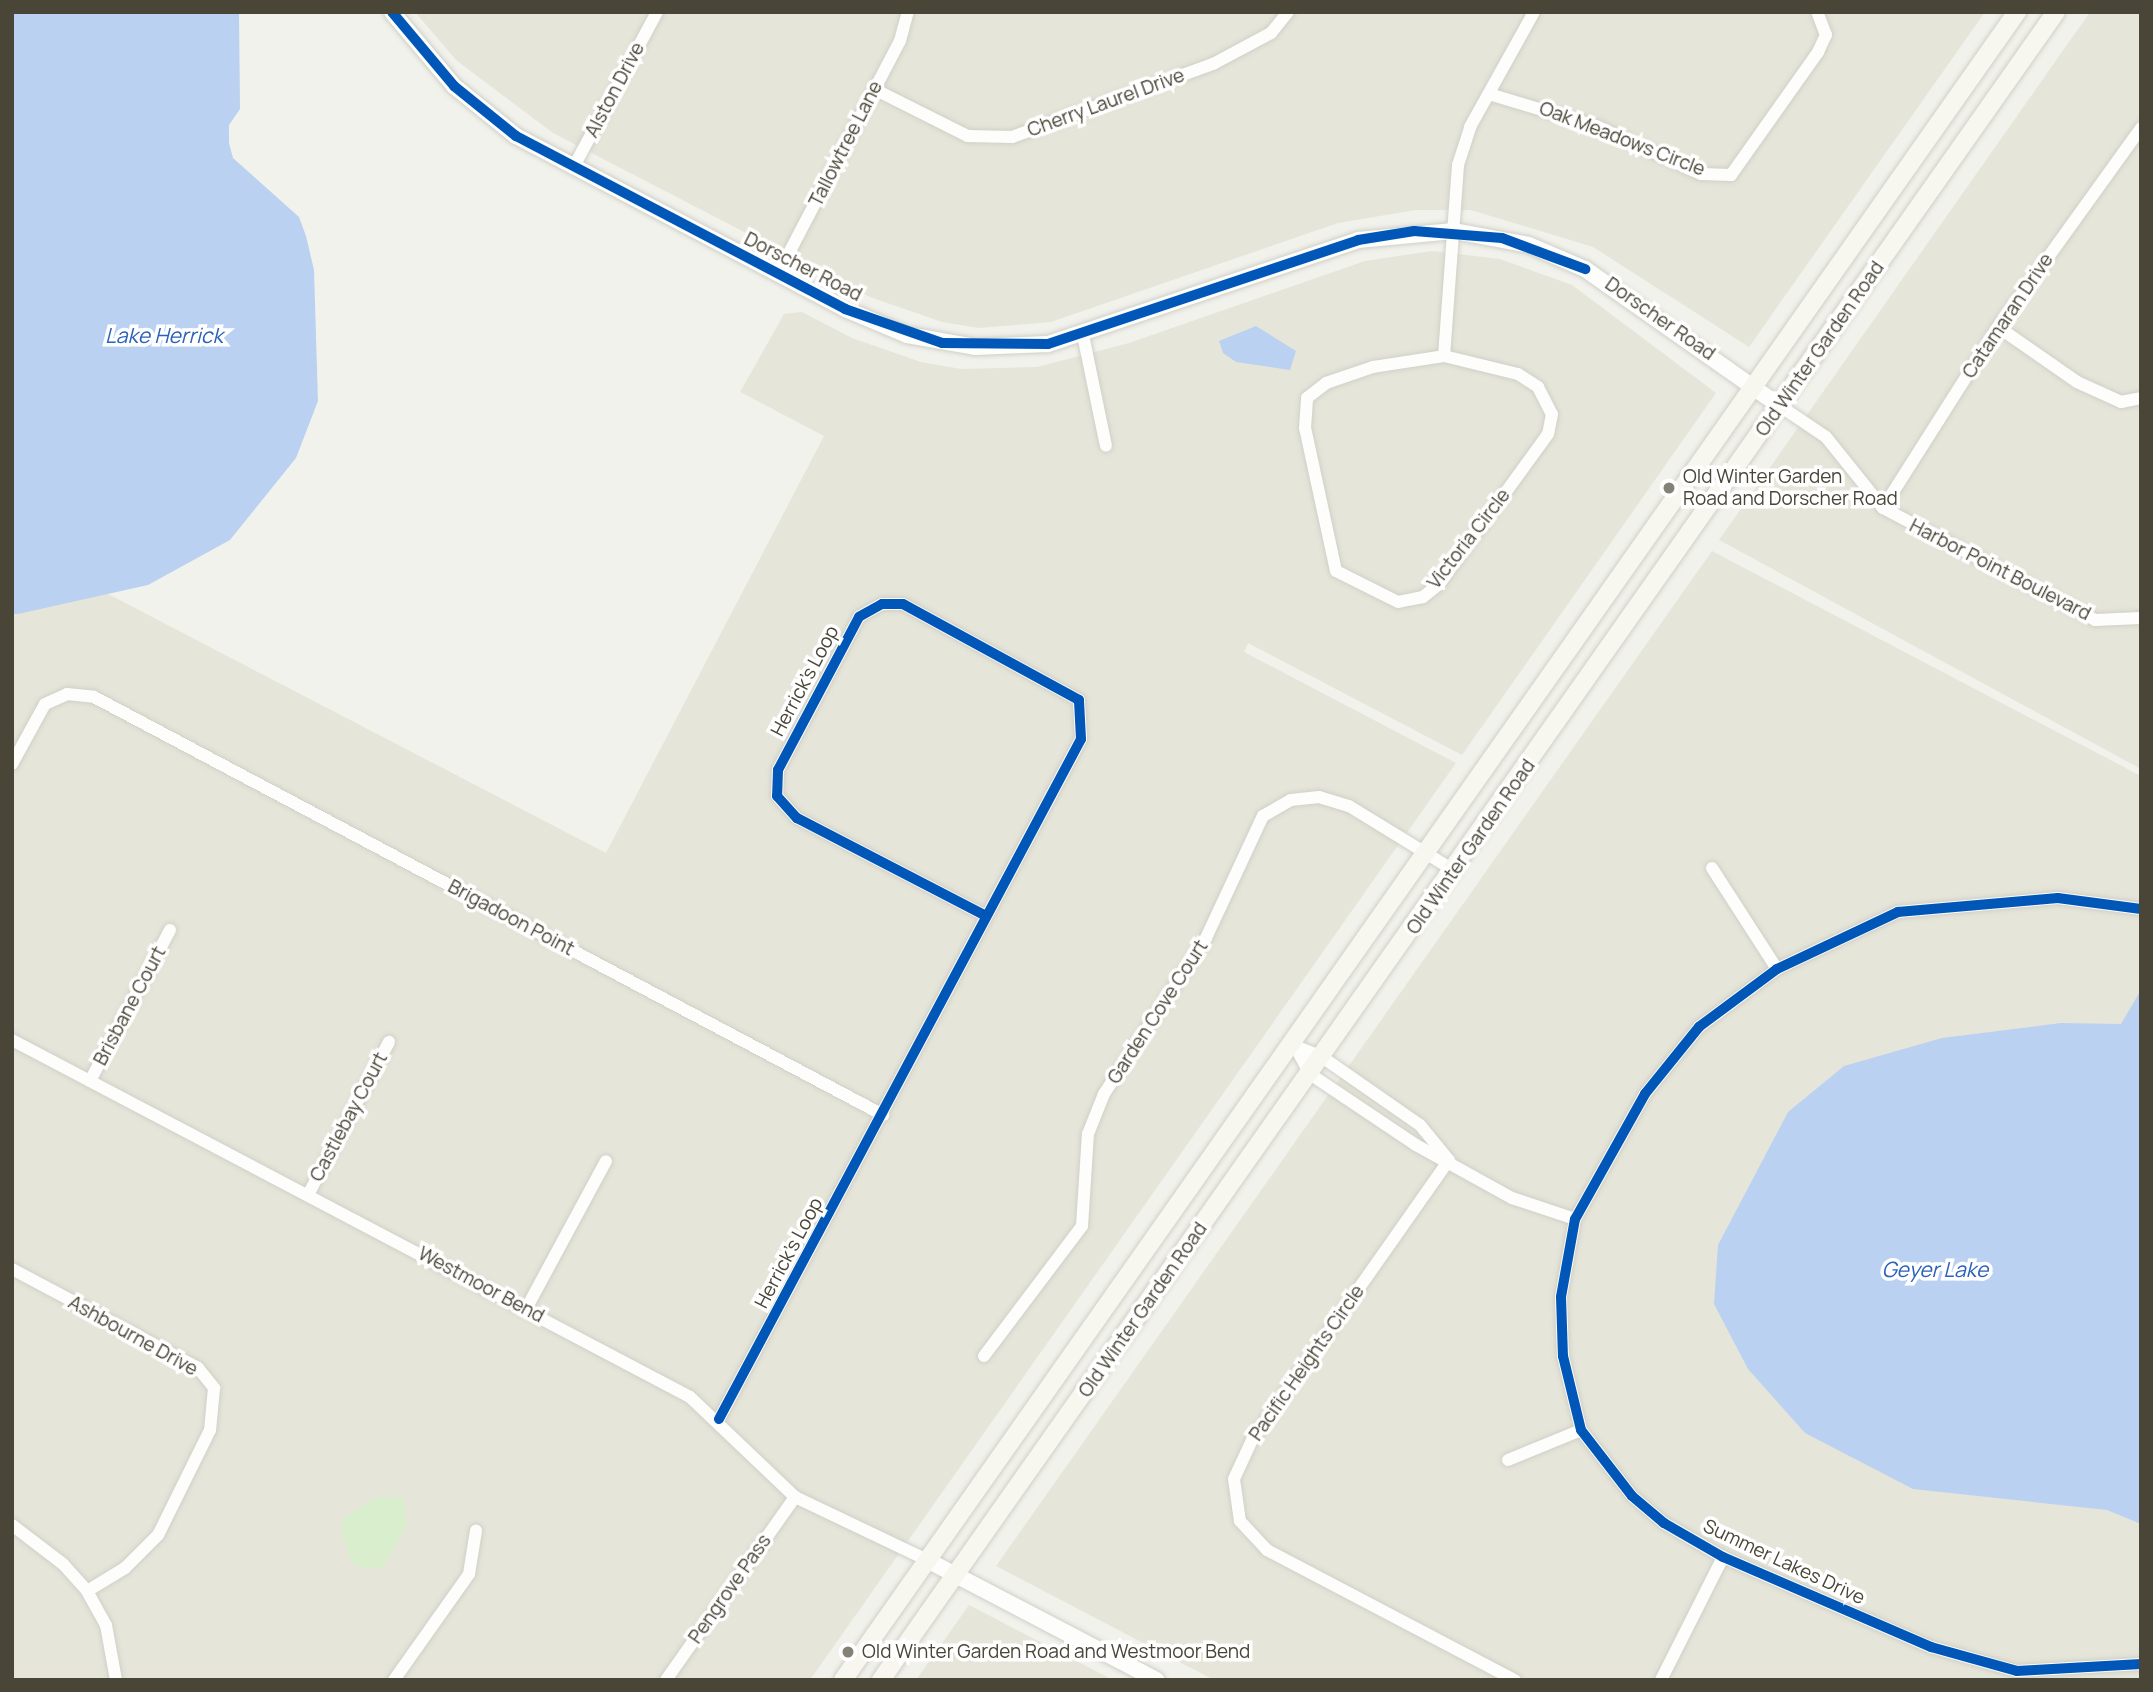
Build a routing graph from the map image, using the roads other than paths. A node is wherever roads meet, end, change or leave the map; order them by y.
1 (392, 12) edge
2 (657, 12) edge
3 (908, 12) edge
4 (1288, 12) edge
5 (1534, 12) edge
6 (1817, 12) edge
7 (2017, 12) edge
8 (2056, 12) edge
9 (874, 89) junction
10 (1489, 94) junction
11 (2141, 128) edge
12 (573, 168) junction
13 (1454, 231) junction
14 (778, 274) junction
15 (1998, 327) junction
16 (1083, 335) junction
17 (1444, 356) junction
18 (1757, 388) junction
19 (2141, 398) edge
20 (1780, 406) junction
21 (1106, 446) dead end
22 (1883, 509) junction
23 (2141, 618) edge
24 (12, 764) edge
25 (1429, 854) junction
26 (1712, 868) dead end
27 (1455, 871) junction
28 (2141, 909) edge
29 (986, 916) junction
30 (170, 930) dead end
31 (1777, 969) junction
32 (12, 1040) edge
33 (389, 1042) dead end
34 (1295, 1046) junction
35 (1322, 1057) junction
36 (1310, 1074) junction
37 (90, 1081) junction
38 (883, 1115) junction
39 (1449, 1160) junction
40 (606, 1161) dead end
41 (309, 1193) junction
42 (1575, 1219) junction
43 (12, 1269) edge
44 (526, 1309) junction
45 (984, 1356) dead end
46 (719, 1419) junction
47 (1581, 1430) junction
48 (1508, 1460) dead end
49 (795, 1497) junction
50 (12, 1525) edge
51 (476, 1531) dead end
52 (1723, 1557) junction
53 (927, 1560) junction
54 (955, 1575) junction
55 (87, 1591) junction
56 (2137, 1665) edge
57 (116, 1680) edge
58 (394, 1680) edge
59 (666, 1680) edge
60 (843, 1680) edge
61 (881, 1680) edge
62 (1157, 1680) edge
63 (1515, 1680) edge
64 (1661, 1680) edge
65 (2133, 1680) edge

1 - 12 street, Dorscher Road
2 - 12 street, Alston Drive
3 - 9 street, Tallowtree Lane
4 - 9 street, Cherry Laurel Drive
5 - 10 street
6 - 10 street, Oak Meadows Circle
7 - 18 main road, Old Winter Garden Road
8 - 20 main road, Old Winter Garden Road
9 - 14 street, Tallowtree Lane
10 - 13 street
11 - 15 street, Catamaran Drive
12 - 14 street, Dorscher Road
13 - 16 street, Dorscher Road
13 - 17 street
13 - 18 street, Dorscher Road
14 - 16 street, Dorscher Road
15 - 19 street
15 - 22 street, Catamaran Drive
16 - 21 street
17 - 17 street, Victoria Circle
18 - 20 street, Dorscher Road
18 - 25 main road, Old Winter Garden Road
20 - 22 street, Harbor Point Boulevard
20 - 27 main road, Old Winter Garden Road
22 - 23 street, Harbor Point Boulevard
24 - 38 street, Brigadoon Point
25 - 27 street, Garden Cove Court
25 - 34 main road, Old Winter Garden Road
25 - 45 street, Garden Cove Court
26 - 31 street
27 - 35 main road, Old Winter Garden Road
28 - 31 street, Summer Lakes Drive
29 - 29 street, Herrick's Loop
29 - 38 street, Herrick's Loop
30 - 37 street, Brisbane Court
31 - 42 street, Summer Lakes Drive
32 - 37 street, Westmoor Bend
33 - 41 street, Castlebay Court
34 - 35 street
34 - 36 street
34 - 53 main road, Old Winter Garden Road
35 - 36 main road, Old Winter Garden Road
35 - 39 street
36 - 39 street
36 - 54 main road, Old Winter Garden Road
37 - 41 street, Westmoor Bend
38 - 46 street, Herrick's Loop
39 - 42 street
39 - 63 street, Pacific Heights Circle
40 - 44 street
41 - 44 street, Westmoor Bend
42 - 47 street, Summer Lakes Drive
43 - 55 street, Ashbourne Drive
44 - 46 street, Westmoor Bend
46 - 49 street, Westmoor Bend
47 - 48 street
47 - 52 street, Summer Lakes Drive
49 - 53 street, Westmoor Bend
49 - 59 street, Pengrove Pass
50 - 55 street
51 - 58 street
52 - 56 street, Summer Lakes Drive
52 - 64 street
53 - 54 street
53 - 60 main road, Old Winter Garden Road
54 - 61 main road, Old Winter Garden Road
54 - 62 street
55 - 57 street
56 - 65 street

